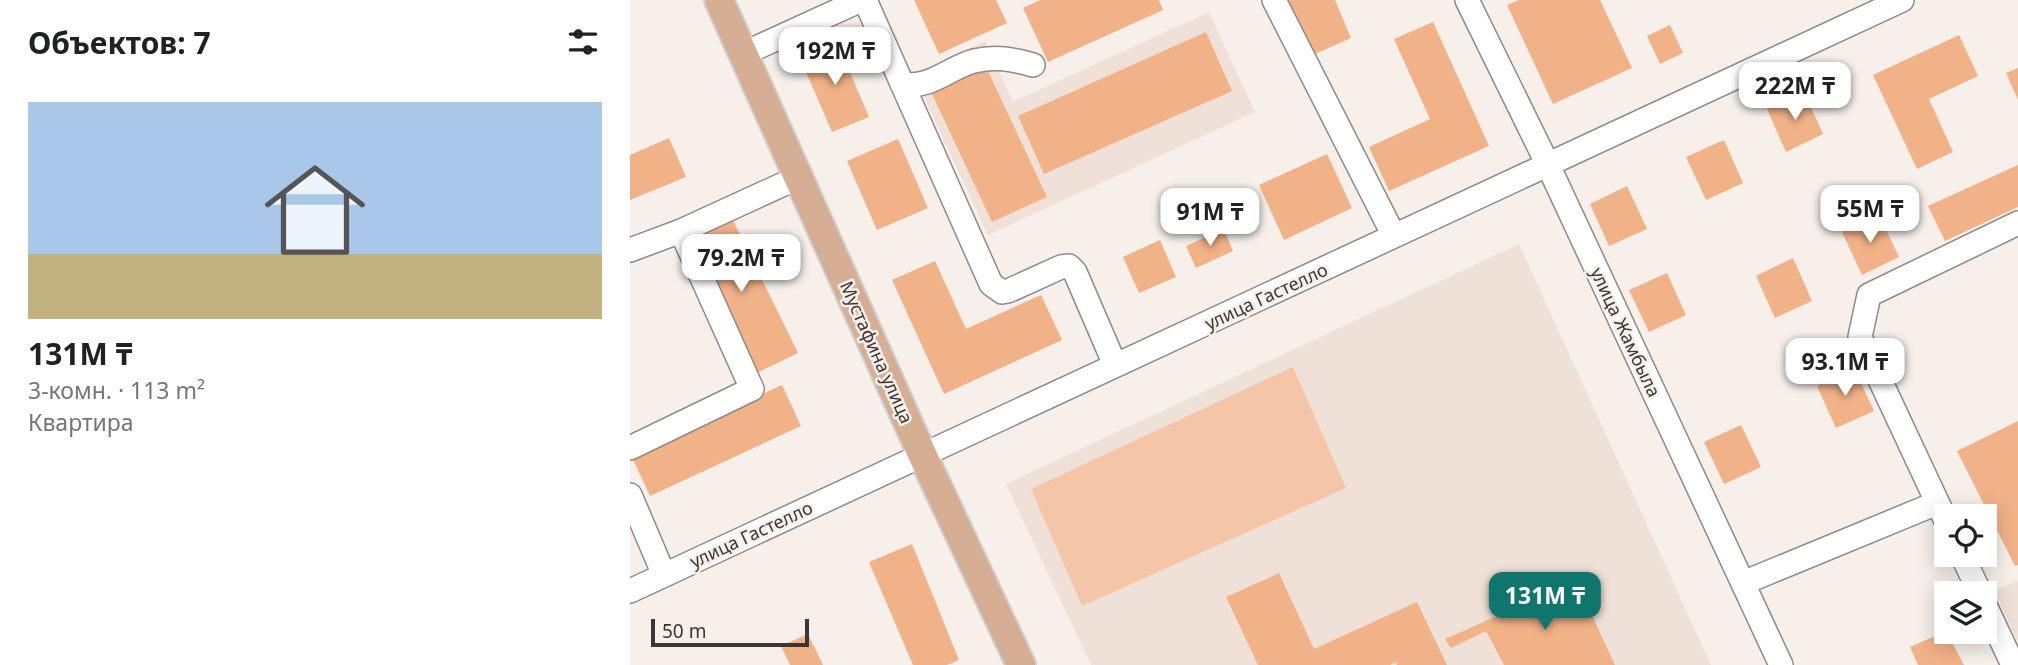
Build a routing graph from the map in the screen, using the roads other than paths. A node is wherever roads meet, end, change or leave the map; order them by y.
1 (719, 0) edge
2 (863, 0) edge
3 (1274, 0) edge
4 (1467, 0) edge
5 (1902, 0) edge
6 (743, 54) junction
7 (1033, 65) dead end
8 (902, 84) junction
9 (1548, 165) junction
10 (799, 177) junction
11 (2018, 223) edge
12 (681, 231) junction
13 (1394, 236) junction
14 (630, 250) edge
15 (1115, 365) junction
16 (630, 448) edge
17 (922, 454) junction
18 (630, 495) edge
19 (1938, 504) edge
20 (1934, 515) edge
21 (664, 575) junction
22 (1742, 583) junction
23 (630, 591) edge
24 (1997, 631) edge
25 (1021, 665) edge
26 (1781, 665) edge
27 (2013, 665) edge

1 - 6 main road, Мустафина улица
2 - 6 street
2 - 8 street
3 - 13 street
4 - 9 street, улица Жамбыла
5 - 9 street, улица Гастелло
6 - 10 main road, Мустафина улица
7 - 8 street
8 - 15 street
9 - 13 street, улица Гастелло
9 - 22 street, улица Жамбыла
10 - 12 street
10 - 17 main road, Мустафина улица
11 - 19 street
12 - 14 street
12 - 16 street
13 - 15 street, улица Гастелло
15 - 17 street, улица Гастелло
17 - 21 street, улица Гастелло
17 - 25 main road, Мустафина улица
18 - 21 street
20 - 22 street
21 - 23 street, улица Гастелло
22 - 26 street, улица Жамбыла
24 - 27 street

